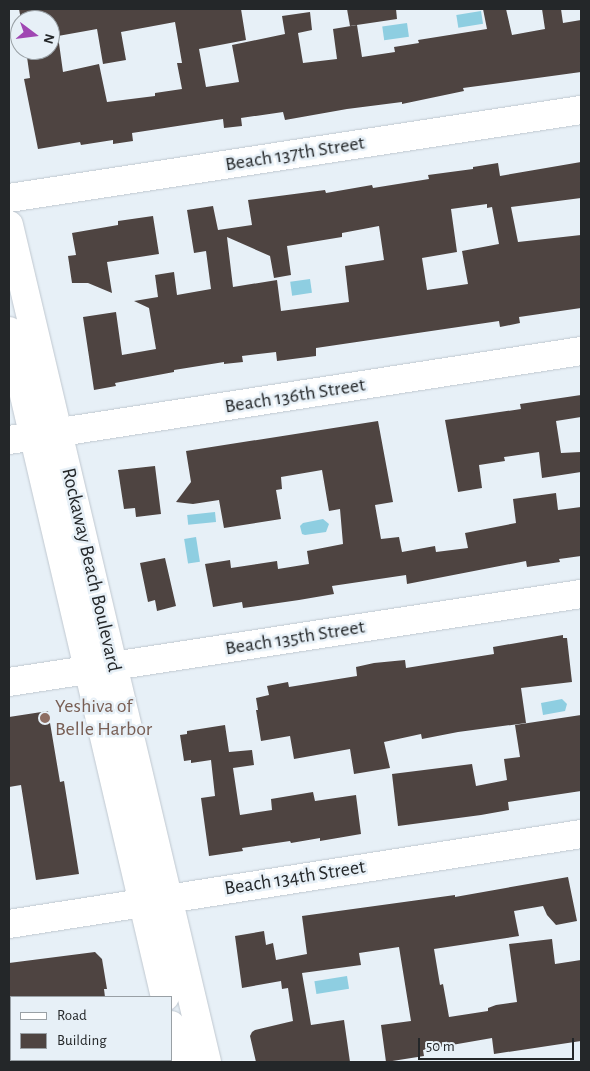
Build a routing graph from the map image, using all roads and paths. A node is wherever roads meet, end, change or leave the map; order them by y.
1 (581, 110) edge
2 (9, 198) edge
3 (9, 225) edge
4 (9, 331) edge
5 (581, 351) edge
6 (34, 436) edge
7 (581, 594) edge
8 (102, 668) junction
9 (9, 682) edge
10 (581, 834) edge
11 (155, 900) junction
12 (9, 924) edge
13 (165, 996) edge
14 (172, 1029) edge
15 (180, 1062) edge
16 (207, 1062) edge

1 - 2 street, Beach 137th Street
3 - 6 street, Rockaway Beach Boulevard
4 - 6 street, Rockaway Beach Boulevard
5 - 6 street, Beach 136th Street
6 - 8 street, Rockaway Beach Boulevard
7 - 8 street, Beach 135th Street
8 - 9 street, Beach 135th Street
8 - 11 street, Rockaway Beach Boulevard
10 - 11 street, Beach 134th Street
11 - 12 street, Beach 134th Street
11 - 13 street, Rockaway Beach Boulevard
11 - 16 street, Rockaway Beach Boulevard
14 - 15 street

